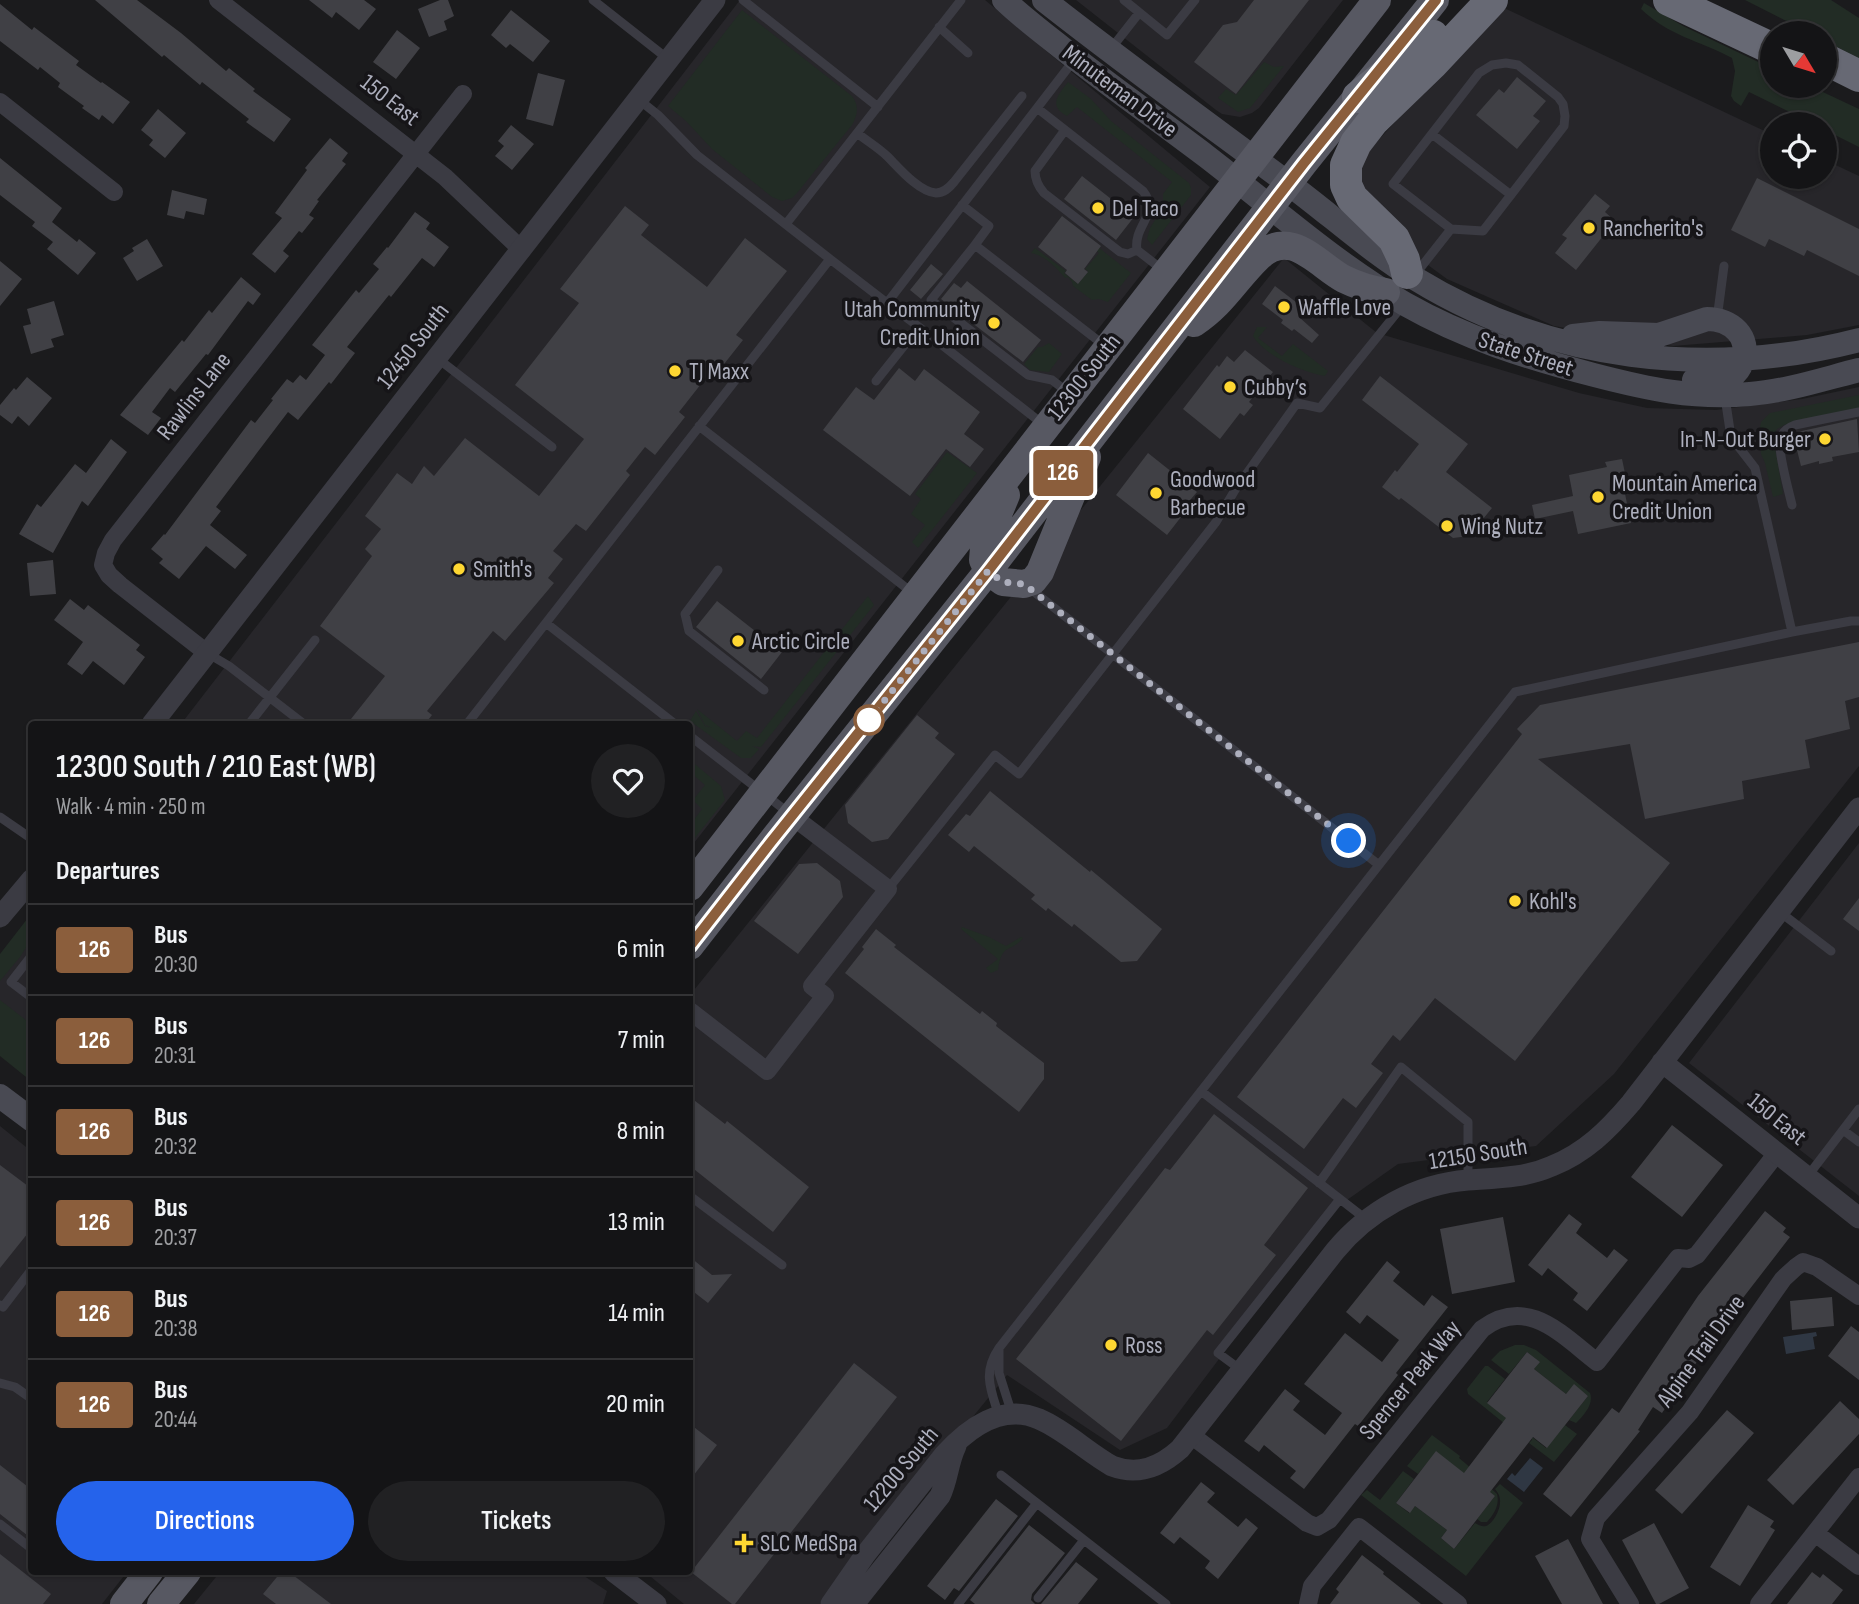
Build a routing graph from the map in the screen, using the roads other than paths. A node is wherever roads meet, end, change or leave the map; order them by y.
1 (218, 0) edge
2 (593, 0) edge
3 (715, 0) edge
4 (743, 0) edge
5 (961, 0) edge
6 (1004, 0) edge
7 (1044, 0) edge
8 (1124, 0) edge
9 (1195, 0) edge
10 (1377, 0) edge
11 (1436, 0) edge
12 (1472, 0) edge
13 (1492, 0) edge
14 (1669, 0) edge
15 (1711, 0) edge
16 (1139, 13) junction
17 (1760, 25) edge
18 (939, 27) junction
19 (1760, 43) edge
20 (1109, 51) junction
21 (968, 53) dead end
22 (1074, 58) junction
23 (669, 60) junction
24 (1838, 66) edge
25 (1859, 76) edge
26 (1838, 78) edge
27 (1859, 87) edge
28 (463, 94) dead end
29 (1022, 96) dead end
30 (1358, 97) junction
31 (638, 99) junction
32 (0, 102) edge
33 (878, 107) junction
34 (1037, 108) junction
35 (1065, 130) junction
36 (857, 133) junction
37 (1432, 134) junction
38 (416, 154) junction
39 (1245, 169) junction
40 (1288, 183) junction
41 (114, 192) dead end
42 (1511, 195) junction
43 (962, 205) junction
44 (1271, 206) junction
45 (786, 224) junction
46 (1451, 229) junction
47 (975, 245) junction
48 (522, 250) junction
49 (1137, 250) junction
50 (830, 259) junction
51 (1724, 266) dead end
52 (1165, 272) junction
53 (1402, 287) junction
54 (887, 303) junction
55 (1717, 320) junction
56 (919, 327) junction
57 (1172, 332) junction
58 (1556, 340) junction
59 (1859, 340) edge
60 (1107, 348) junction
61 (437, 358) junction
62 (1744, 359) junction
63 (1572, 369) junction
64 (1859, 370) edge
65 (876, 381) dead end
66 (1070, 394) junction
67 (1725, 396) junction
68 (1859, 412) edge
69 (1100, 425) junction
70 (699, 426) junction
71 (1045, 426) junction
72 (552, 447) dead end
73 (1021, 460) junction
74 (1792, 505) dead end
75 (718, 570) dead end
76 (988, 571) junction
77 (1024, 584) junction
78 (916, 595) junction
79 (1859, 621) edge
80 (546, 623) junction
81 (1792, 632) junction
82 (315, 640) dead end
83 (207, 653) junction
84 (1112, 654) junction
85 (764, 690) dead end
86 (270, 698) junction
87 (154, 721) edge
88 (251, 721) edge
89 (300, 721) edge
90 (469, 721) edge
91 (671, 721) edge
92 (693, 738) edge
93 (763, 794) junction
94 (1859, 808) edge
95 (792, 816) junction
96 (0, 817) edge
97 (28, 836) edge
98 (1379, 865) junction
99 (693, 883) edge
100 (28, 884) edge
101 (888, 889) junction
102 (1779, 910) junction
103 (0, 917) edge
104 (693, 942) edge
105 (1832, 951) dead end
106 (28, 960) edge
107 (28, 995) edge
108 (693, 1013) edge
109 (1662, 1062) junction
110 (1202, 1091) junction
111 (1, 1099) edge
112 (1859, 1109) edge
113 (28, 1117) edge
114 (1843, 1130) junction
115 (1859, 1142) edge
116 (1777, 1153) junction
117 (1807, 1177) junction
118 (1468, 1180) junction
119 (1319, 1183) junction
120 (693, 1198) edge
121 (1340, 1199) junction
122 (1859, 1218) edge
123 (1367, 1220) junction
124 (782, 1265) dead end
125 (28, 1274) edge
126 (1859, 1296) edge
127 (0, 1305) edge
128 (1241, 1370) junction
129 (0, 1384) edge
130 (28, 1396) edge
131 (1006, 1415) junction
132 (1191, 1435) junction
133 (963, 1436) junction
134 (1001, 1475) dead end
135 (1859, 1477) edge
136 (1037, 1503) junction
137 (0, 1524) edge
138 (1815, 1533) junction
139 (1084, 1540) junction
140 (28, 1546) edge
141 (1859, 1566) edge
142 (147, 1575) edge
143 (185, 1575) edge
144 (618, 1575) edge
145 (1038, 1598) dead end
146 (124, 1604) edge
147 (161, 1604) edge
148 (656, 1604) edge
149 (831, 1604) edge
150 (854, 1604) edge
151 (958, 1604) edge
152 (1166, 1604) edge
153 (1308, 1604) edge
154 (1458, 1604) edge
155 (1630, 1604) edge
156 (1759, 1604) edge

1 - 38 street, 150 East
2 - 23 lane
3 - 23 street, 12450 South
4 - 33 lane
5 - 18 lane
6 - 22 main road, Minuteman Drive
7 - 20 main road, Minuteman Drive
8 - 16 lane
9 - 16 lane
10 - 39 main road, 12300 South
11 - 30 main road, 12300 South
12 - 30 highway
13 - 53 highway
14 - 19 highway
15 - 17 highway
16 - 20 lane
18 - 21 lane
18 - 33 lane
20 - 39 main road, Minuteman Drive
22 - 34 lane
22 - 39 main road, Minuteman Drive
23 - 31 street, 12450 South
24 - 25 highway
26 - 27 highway
28 - 38 street, Rawlins Lane
29 - 36 lane
30 - 40 main road, 12300 South
31 - 45 lane
31 - 48 street, 12450 South
32 - 41 street
33 - 36 lane
34 - 35 lane
34 - 43 lane
35 - 49 lane
35 - 49 lane
36 - 45 lane
37 - 42 lane
37 - 42 lane
37 - 46 lane
38 - 48 street, 150 East
38 - 83 street, Rawlins Lane
39 - 40 main road, State Street
39 - 44 main road, State Street
39 - 52 main road, 12300 South
40 - 44 main road, 12300 South
40 - 53 main road, State Street
42 - 46 lane
43 - 47 lane
43 - 54 lane
44 - 53 main road, State Street
44 - 57 main road, 12300 South
45 - 50 lane
46 - 53 lane
47 - 60 lane
47 - 66 lane
48 - 61 street, 12450 South
49 - 52 lane
50 - 54 lane
50 - 70 lane
51 - 55 lane
52 - 60 main road, 12300 South
53 - 57 main road
53 - 58 main road, State Street
53 - 63 main road, State Street
53 - 84 lane
54 - 56 lane
55 - 58 main road
55 - 62 main road
56 - 65 lane
56 - 71 lane
57 - 69 main road, 12300 South
58 - 62 main road, State Street
59 - 62 main road, State Street
60 - 66 main road, 12300 South
61 - 72 lane
61 - 83 street, 12450 South
62 - 63 main road
63 - 67 main road, State Street
64 - 67 main road, State Street
66 - 71 main road, 12300 South
67 - 81 lane
68 - 74 lane
69 - 76 main road, 12300 South
69 - 77 main road
70 - 78 lane
70 - 80 lane
71 - 73 main road, 12300 South
73 - 76 main road
73 - 78 main road, 12300 South
75 - 85 lane
76 - 77 main road
76 - 95 main road, 12300 South
77 - 84 lane
78 - 93 main road, 12300 South
79 - 81 lane
80 - 90 lane
80 - 91 lane
81 - 98 lane
82 - 86 lane
83 - 86 lane
83 - 87 street, 12450 South
84 - 98 lane
84 - 101 lane
86 - 88 lane
86 - 89 lane
92 - 93 lane
93 - 95 lane
93 - 99 main road, 12300 South
94 - 102 street, 12150 South
95 - 101 street
95 - 104 main road, 12300 South
96 - 97 lane
98 - 110 lane
100 - 103 street
101 - 108 street
102 - 105 lane
102 - 109 street, 12150 South
106 - 107 lane
109 - 116 street, 150 East
109 - 118 street, 12150 South
110 - 119 lane
110 - 131 lane
111 - 113 main road
112 - 114 lane
114 - 115 lane
114 - 117 lane
116 - 117 street, 150 East
116 - 132 street, Spencer Peak Way
117 - 122 street, 150 East
118 - 119 lane
118 - 123 street, 12150 South
119 - 121 lane
120 - 124 lane
121 - 123 lane
121 - 128 lane
123 - 128 street, 12150 South
125 - 127 lane
126 - 155 street, Alpine Trail Drive
128 - 132 street, 12150 South
129 - 130 lane
131 - 132 street, 12150 South
131 - 133 street, 12200 South
133 - 149 street, 12200 South
133 - 150 street, 12200 South
134 - 136 lane
135 - 138 street
136 - 139 lane
136 - 151 lane
137 - 140 lane
138 - 141 street
138 - 156 street
139 - 145 lane
139 - 152 lane
142 - 146 main road
143 - 147 main road
144 - 148 street
153 - 154 street

